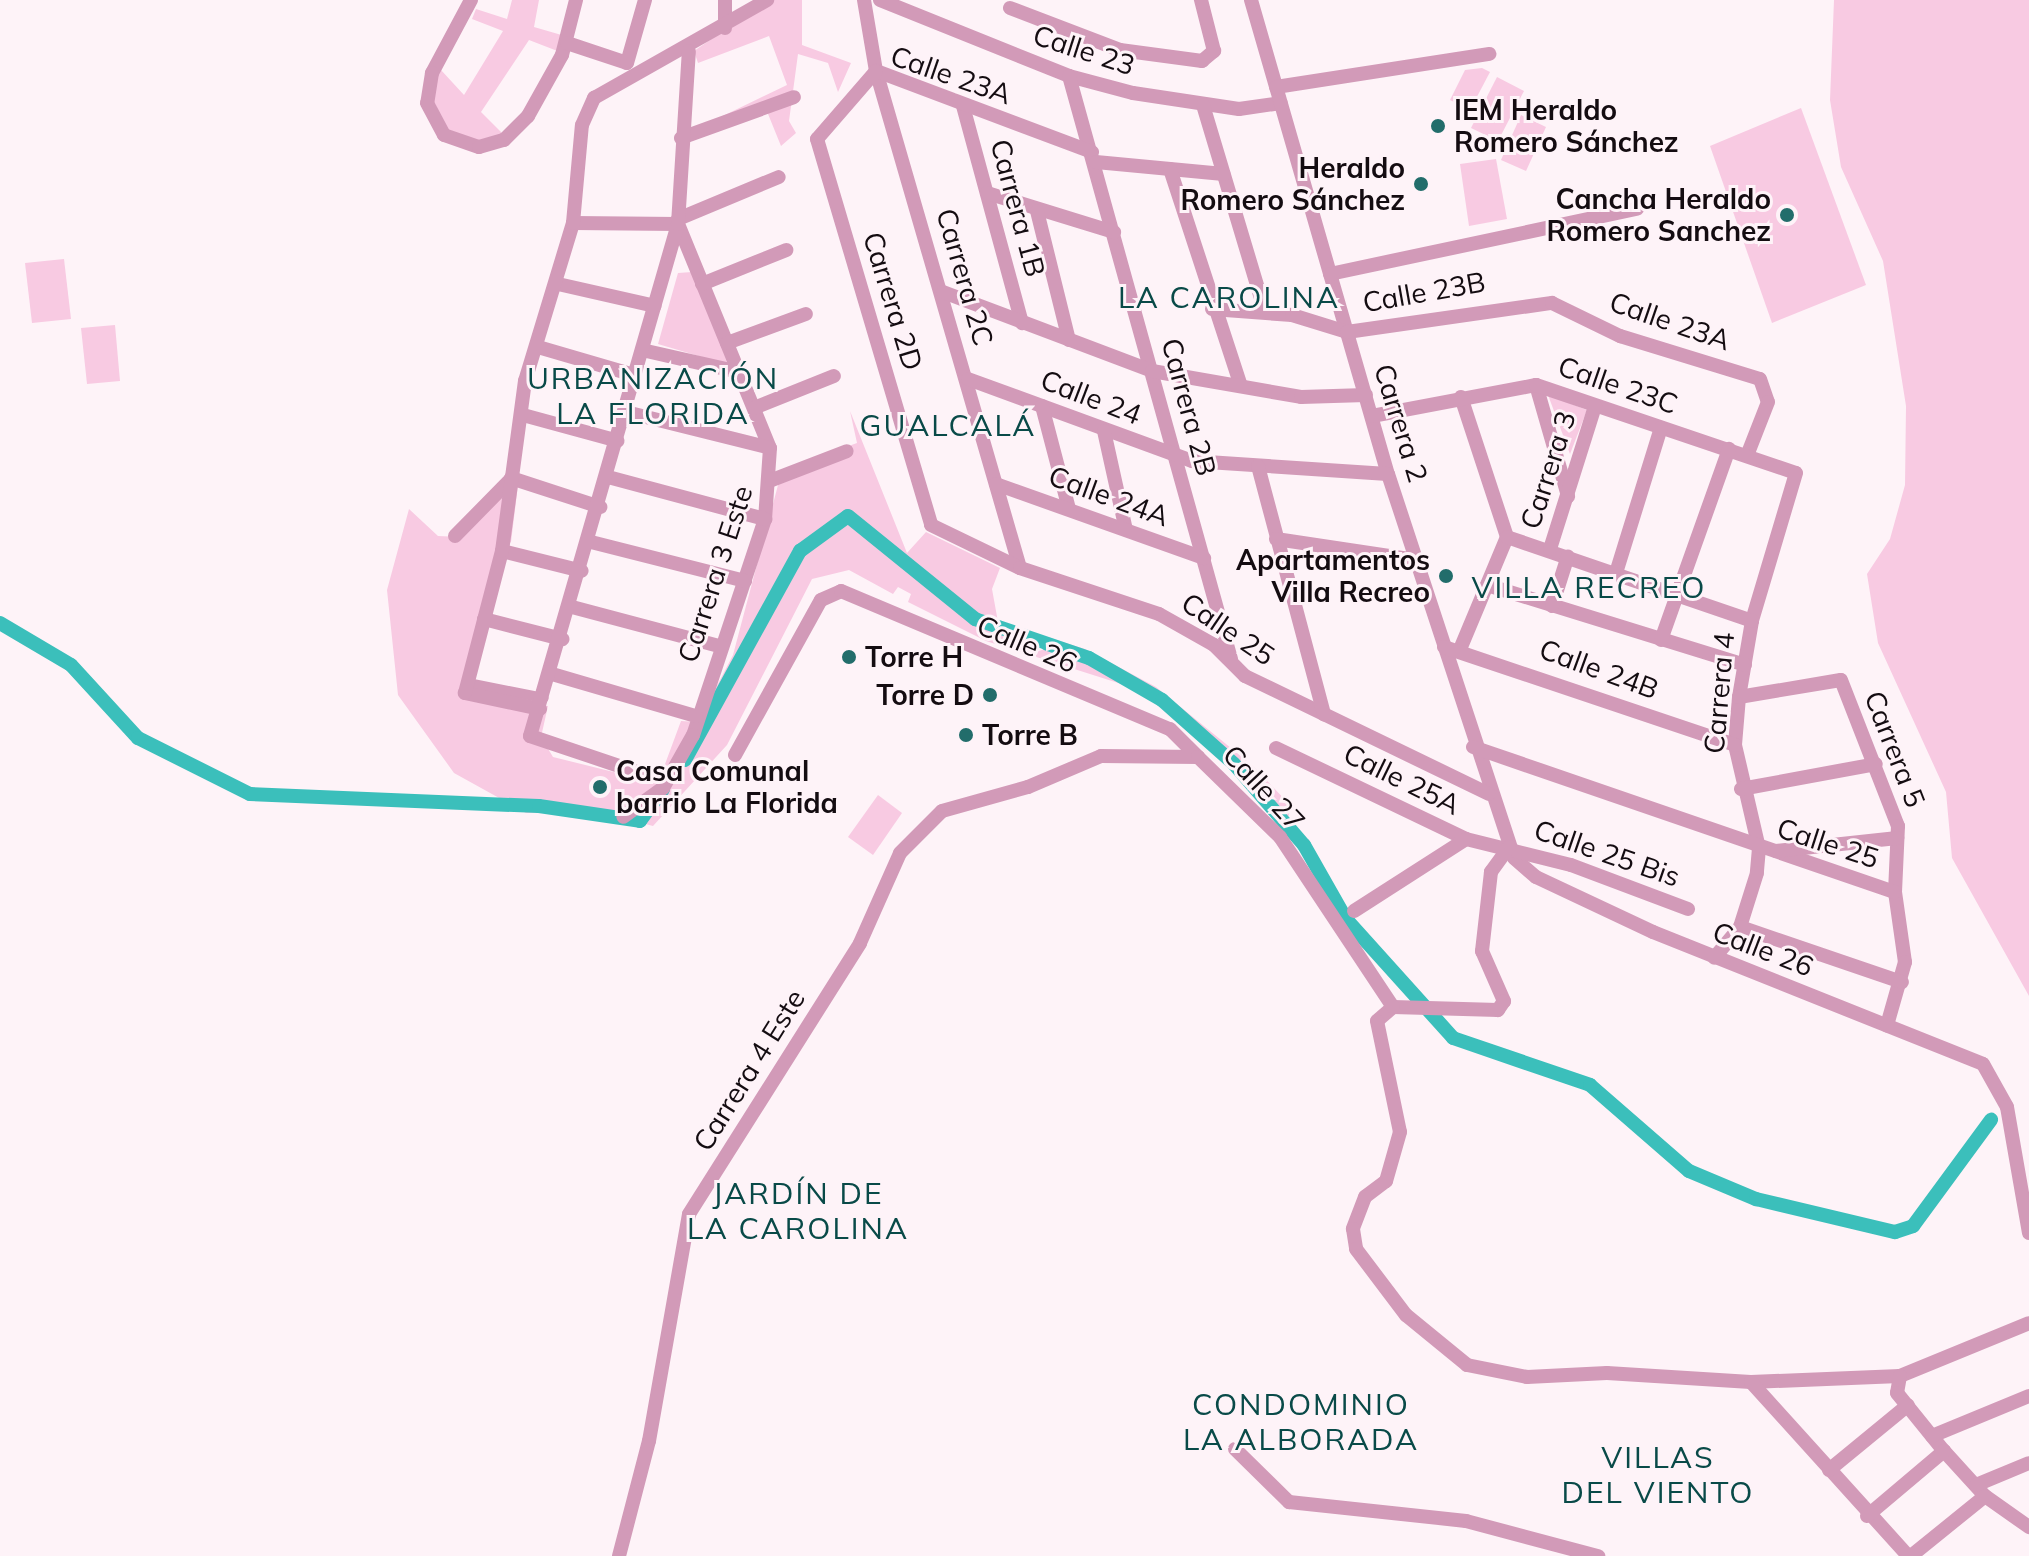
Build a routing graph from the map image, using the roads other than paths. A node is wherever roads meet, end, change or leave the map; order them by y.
1 (471, 0) edge
2 (576, 0) edge
3 (645, 0) edge
4 (725, 0) edge
5 (767, 0) edge
6 (864, 0) edge
7 (880, 0) edge
8 (1201, 0) edge
9 (1251, 0) edge
10 (1010, 8) dead end
11 (725, 28) junction
12 (567, 43) junction
13 (689, 51) junction
14 (1489, 54) dead end
15 (627, 63) junction
16 (876, 71) junction
17 (1069, 76) junction
18 (634, 78) junction
19 (1276, 87) junction
20 (794, 97) dead end
21 (1281, 103) junction
22 (1203, 105) junction
23 (963, 106) junction
24 (681, 138) junction
25 (817, 139) joint
26 (1094, 157) junction
27 (1170, 169) junction
28 (1223, 174) junction
29 (779, 177) dead end
30 (987, 193) junction
31 (1637, 209) dead end
32 (1037, 211) junction
33 (678, 222) junction
34 (573, 223) junction
35 (1114, 232) junction
36 (786, 250) dead end
37 (1330, 274) junction
38 (558, 284) junction
39 (702, 284) junction
40 (943, 292) junction
41 (1552, 303) joint
42 (655, 306) junction
43 (1212, 309) junction
44 (1265, 312) junction
45 (806, 314) dead end
46 (1022, 323) junction
47 (1347, 332) junction
48 (1069, 340) junction
49 (727, 343) junction
50 (538, 347) junction
51 (642, 350) junction
52 (1152, 371) junction
53 (739, 372) junction
54 (634, 375) junction
55 (834, 376) dead end
56 (968, 379) junction
57 (1240, 383) junction
58 (1536, 385) junction
59 (1366, 395) junction
60 (1461, 397) junction
61 (1042, 406) junction
62 (1595, 406) junction
63 (754, 408) junction
64 (626, 412) junction
65 (523, 415) junction
66 (1372, 416) junction
67 (1661, 428) junction
68 (1104, 431) junction
69 (618, 441) junction
70 (770, 448) junction
71 (1729, 449) junction
72 (847, 451) dead end
73 (1748, 453) junction
74 (1176, 456) junction
75 (1258, 466) junction
76 (1796, 473) joint
77 (1388, 474) junction
78 (608, 477) junction
79 (511, 478) junction
80 (772, 480) junction
81 (996, 484) junction
82 (1569, 498) junction
83 (600, 507) junction
84 (1069, 509) junction
85 (765, 519) junction
86 (931, 525) joint
87 (1126, 530) junction
88 (455, 536) dead end
89 (1507, 537) junction
90 (1276, 539) junction
91 (591, 542) junction
92 (1550, 549) junction
93 (502, 551) junction
94 (1568, 556) junction
95 (1204, 558) junction
96 (1417, 560) junction
97 (1020, 568) junction
98 (582, 571) junction
99 (1616, 573) junction
100 (745, 581) junction
101 (1487, 585) junction
102 (1674, 596) junction
103 (1552, 606) junction
104 (572, 607) junction
105 (484, 619) junction
106 (1752, 621) junction
107 (562, 639) junction
108 (1661, 640) junction
109 (722, 647) junction
110 (1444, 647) junction
111 (1461, 647) junction
112 (1231, 659) junction
113 (1745, 665) junction
114 (552, 674) junction
115 (1739, 697) junction
116 (542, 703) junction
117 (1324, 714) junction
118 (696, 716) junction
119 (1735, 745) junction
120 (1473, 747) junction
121 (1276, 748) dead end
122 (735, 755) dead end
123 (1198, 757) junction
124 (1876, 764) junction
125 (640, 773) dead end
126 (1741, 789) junction
127 (1489, 794) junction
128 (976, 798) joint
129 (623, 817) dead end
130 (1897, 838) junction
131 (1466, 839) junction
132 (1765, 850) junction
133 (1511, 852) junction
134 (1895, 892) junction
135 (1688, 909) dead end
136 (1354, 911) dead end
137 (1740, 927) junction
138 (1714, 958) junction
139 (1902, 982) junction
140 (1399, 1007) junction
141 (1887, 1025) junction
142 (2029, 1233) edge
143 (2029, 1323) edge
144 (1900, 1376) junction
145 (1751, 1382) junction
146 (2029, 1396) edge
147 (1908, 1405) junction
148 (1932, 1436) junction
149 (1235, 1449) dead end
150 (1944, 1451) junction
151 (2029, 1463) edge
152 (1829, 1470) junction
153 (1980, 1490) junction
154 (1867, 1516) junction
155 (2029, 1527) edge
156 (619, 1556) edge
157 (1598, 1556) edge
158 (1910, 1556) edge

1 - 12 street
2 - 12 street
3 - 15 street
4 - 11 street
5 - 11 street
6 - 16 street, Carrera 2C
7 - 17 street, Calle 23
8 - 10 street
9 - 19 street, Carrera 2
11 - 13 street
12 - 15 street
13 - 18 street
13 - 24 street
14 - 19 street
15 - 18 street
16 - 23 street, Calle 23A
16 - 25 street, Calle 23A
16 - 40 street, Carrera 2C
17 - 22 street, Calle 23
17 - 26 street, Carrera 2B
18 - 34 street
19 - 21 street, Carrera 2
20 - 24 street
21 - 22 street, Calle 23
21 - 37 street, Carrera 2
22 - 28 street
23 - 26 street, Calle 23A
23 - 30 street, Carrera 1B
24 - 33 street
25 - 86 street, Carrera 2D
26 - 27 street, Calle 23A
26 - 35 street, Carrera 2B
27 - 28 street, Calle 23A
27 - 43 street
28 - 44 street
29 - 33 street
30 - 32 street
30 - 46 street, Carrera 1B
31 - 37 street
32 - 35 street
32 - 48 street
33 - 34 street
33 - 39 street, Carrera 3 Este
33 - 42 street
34 - 38 street
35 - 52 street, Carrera 2B
36 - 39 street
37 - 47 street, Carrera 2
38 - 42 street
38 - 50 street
39 - 49 street, Carrera 3 Este
40 - 46 street
40 - 56 street, Carrera 2C
41 - 47 street, Calle 23B
41 - 73 street, Calle 23A
42 - 51 street
43 - 44 street, Calle 23B
43 - 57 street
44 - 47 street, Calle 23B
45 - 49 street
46 - 48 street
47 - 59 street, Carrera 2
48 - 52 street
49 - 53 street, Carrera 3 Este
50 - 54 street
50 - 65 street
51 - 53 street
51 - 54 street
52 - 57 street
52 - 74 street, Carrera 2B
53 - 63 street, Carrera 3 Este
54 - 64 street
55 - 63 street
56 - 61 street, Calle 24
56 - 81 street, Carrera 2C
57 - 59 street
58 - 60 street, Calle 23C
58 - 62 street, Calle 23C
58 - 82 street
59 - 66 street, Carrera 2
60 - 66 street, Calle 23C
60 - 89 street
61 - 68 street, Calle 24
61 - 84 street
62 - 67 street, Calle 23C
62 - 82 street, Carrera 3
63 - 70 street, Carrera 3 Este
64 - 69 street
64 - 70 street
65 - 69 street
65 - 79 street
66 - 77 street, Carrera 2
67 - 71 street, Calle 23C
67 - 99 street
68 - 74 street, Calle 24
68 - 87 street
69 - 78 street
70 - 80 street, Carrera 3 Este
71 - 73 street, Calle 23C
71 - 102 street
72 - 80 street
73 - 76 street, Calle 23C
74 - 75 street, Calle 24
74 - 95 street, Carrera 2B
75 - 77 street, Calle 24
75 - 90 street
76 - 106 street, Carrera 4
77 - 96 street, Carrera 2
78 - 83 street
78 - 85 street
79 - 83 street
79 - 88 street
79 - 93 street
80 - 85 street, Carrera 3 Este
81 - 84 street, Calle 24A
81 - 97 street, Carrera 2C
82 - 92 street, Carrera 3
83 - 91 street
84 - 87 street, Calle 24A
85 - 100 street, Carrera 3 Este
86 - 97 street, Calle 25
87 - 95 street, Calle 24A
89 - 92 street
89 - 101 street
90 - 96 street
90 - 117 street
91 - 98 street
91 - 100 street
92 - 94 street
93 - 98 street
93 - 105 street
94 - 99 street
94 - 103 street
95 - 112 street, Carrera 2B
96 - 110 street, Carrera 2
97 - 112 street, Calle 25
98 - 104 street
99 - 102 street
100 - 109 street, Carrera 3 Este
101 - 103 street
101 - 111 street
102 - 106 street
102 - 108 street
103 - 108 street
104 - 107 street
104 - 109 street
105 - 107 street
105 - 116 street
106 - 113 street, Carrera 4
107 - 114 street
108 - 113 street
109 - 118 street, Carrera 3 Este
110 - 111 street, Calle 24B
110 - 120 street, Carrera 2
111 - 119 street, Calle 24B
112 - 117 street, Calle 25
113 - 115 street, Carrera 4
114 - 116 street
114 - 118 street
115 - 119 street, Carrera 4
115 - 124 street, Carrera 5
116 - 125 street
117 - 127 street, Calle 25
118 - 129 street, Carrera 3 Este
119 - 126 street, Carrera 4
120 - 127 street, Carrera 2
120 - 132 street, Calle 25
121 - 131 street, Calle 25A
122 - 123 street, Calle 26
123 - 128 street, Calle 27
123 - 140 street, Calle 27
124 - 126 street
124 - 130 street, Carrera 5
126 - 132 street, Carrera 4
127 - 133 street, Carrera 2
128 - 156 street, Carrera 4 Este
130 - 132 street
130 - 134 street, Carrera 5
131 - 133 street, Calle 25A
131 - 136 street
132 - 134 street, Calle 25
132 - 137 street
133 - 135 street, Calle 25 Bis
133 - 138 street, Calle 26
133 - 140 street
134 - 139 street, Carrera 5
137 - 138 street
137 - 139 street
138 - 141 street, Calle 26
139 - 141 street, Carrera 5
140 - 145 street
141 - 142 street, Calle 26
143 - 144 street
144 - 145 street
144 - 147 street
145 - 152 street
146 - 148 street
147 - 148 street
147 - 152 street
148 - 150 street
149 - 157 street
150 - 153 street
150 - 154 street
151 - 153 street
152 - 154 street
153 - 155 street
153 - 158 street
154 - 158 street

